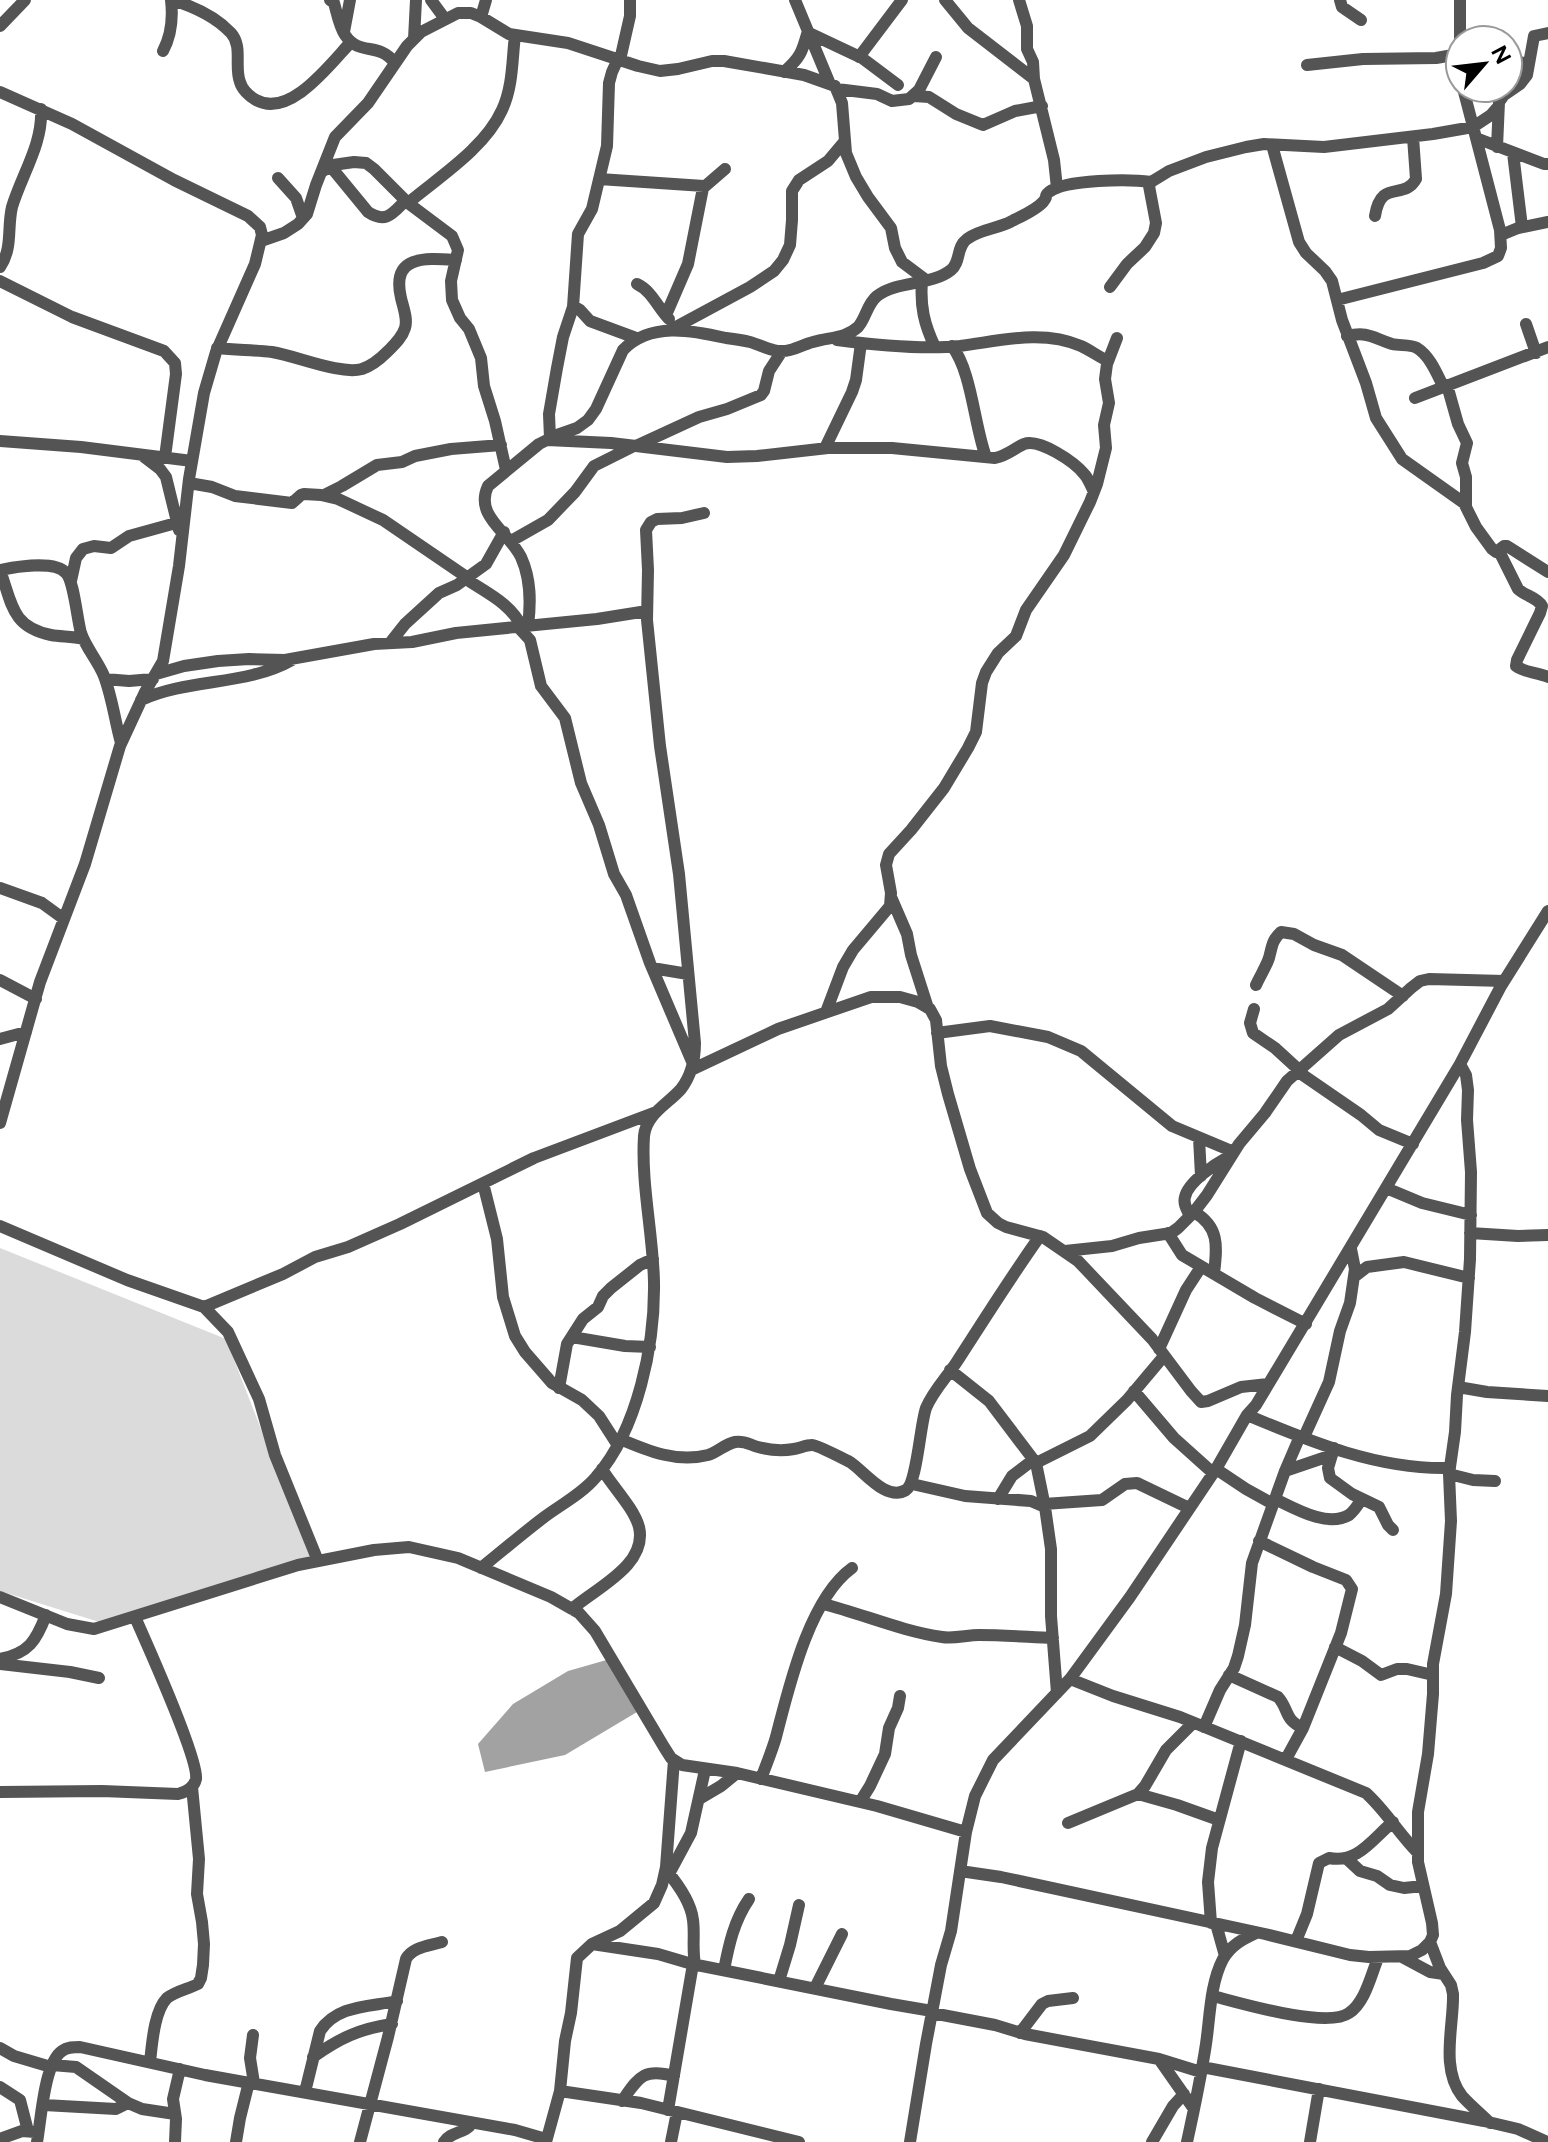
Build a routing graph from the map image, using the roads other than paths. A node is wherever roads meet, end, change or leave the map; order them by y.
1 (25, 0) edge
2 (172, 0) edge
3 (330, 0) edge
4 (350, 0) edge
5 (416, 0) edge
6 (431, 0) edge
7 (486, 0) edge
8 (630, 0) edge
9 (902, 0) edge
10 (945, 0) edge
11 (1019, 0) edge
12 (1340, 0) edge
13 (1460, 0) edge
14 (801, 4) edge
15 (481, 17) junction
16 (445, 19) junction
17 (1361, 20) dead end
18 (1460, 24) edge
19 (0, 26) edge
20 (808, 32) junction
21 (1548, 33) edge
22 (515, 35) junction
23 (347, 38) junction
24 (414, 39) junction
25 (163, 51) dead end
26 (859, 57) junction
27 (936, 57) dead end
28 (1444, 58) edge
29 (619, 60) junction
30 (395, 63) junction
31 (1524, 63) edge
32 (1529, 64) junction
33 (1307, 65) dead end
34 (784, 72) junction
35 (1034, 79) junction
36 (898, 85) junction
37 (834, 87) junction
38 (0, 92) edge
39 (916, 93) junction
40 (877, 94) junction
41 (1467, 104) edge
42 (1042, 106) junction
43 (1498, 107) junction
44 (41, 109) junction
45 (59, 118) junction
46 (41, 127) junction
47 (1475, 133) junction
48 (1413, 137) junction
49 (844, 142) junction
50 (1272, 145) junction
51 (1497, 147) junction
52 (1513, 153) junction
53 (1548, 164) edge
54 (326, 169) junction
55 (725, 169) dead end
56 (278, 178) dead end
57 (599, 179) junction
58 (1151, 182) junction
59 (704, 186) junction
60 (1057, 188) junction
61 (406, 202) junction
62 (1375, 216) dead end
63 (303, 218) junction
64 (1548, 222) edge
65 (1522, 227) junction
66 (1501, 235) junction
67 (5, 236) edge
68 (261, 241) junction
69 (900, 259) junction
70 (456, 260) junction
71 (0, 267) edge
72 (924, 280) junction
73 (0, 281) edge
74 (637, 284) dead end
75 (906, 284) junction
76 (1110, 287) dead end
77 (1337, 300) junction
78 (573, 306) junction
79 (922, 308) junction
80 (666, 315) junction
81 (1526, 324) dead end
82 (673, 329) junction
83 (1347, 336) junction
84 (636, 338) junction
85 (1117, 338) dead end
86 (831, 339) junction
87 (861, 343) junction
88 (952, 346) junction
89 (935, 347) junction
90 (217, 348) junction
91 (1542, 350) edge
92 (782, 351) junction
93 (1108, 361) junction
94 (1445, 386) junction
95 (1415, 398) dead end
96 (548, 439) junction
97 (0, 441) edge
98 (501, 445) junction
99 (633, 447) junction
100 (825, 448) junction
101 (140, 454) junction
102 (986, 457) junction
103 (168, 458) junction
104 (192, 461) junction
105 (506, 470) junction
106 (189, 483) junction
107 (169, 487) junction
108 (1094, 492) junction
109 (324, 495) junction
110 (1466, 506) junction
111 (704, 513) dead end
112 (176, 523) junction
113 (508, 536) junction
114 (182, 537) junction
115 (1499, 551) junction
116 (0, 570) edge
117 (1548, 572) edge
118 (467, 579) junction
119 (71, 581) junction
120 (647, 611) junction
121 (523, 627) junction
122 (83, 639) junction
123 (390, 643) junction
124 (295, 658) junction
125 (154, 676) junction
126 (1548, 677) edge
127 (105, 679) junction
128 (141, 700) junction
129 (121, 743) junction
130 (0, 888) edge
131 (891, 897) junction
132 (1548, 911) edge
133 (64, 919) junction
134 (652, 968) junction
135 (688, 974) junction
136 (0, 980) edge
137 (1504, 981) junction
138 (1256, 985) dead end
139 (1403, 996) junction
140 (36, 999) junction
141 (928, 1008) junction
142 (1254, 1009) dead end
143 (826, 1012) junction
144 (26, 1032) junction
145 (937, 1033) junction
146 (0, 1039) edge
147 (1460, 1064) junction
148 (692, 1067) junction
149 (1298, 1071) junction
150 (658, 1111) junction
151 (0, 1123) edge
152 (1199, 1138) junction
153 (1413, 1144) junction
154 (1232, 1154) junction
155 (1201, 1176) junction
156 (483, 1183) junction
157 (1386, 1188) junction
158 (1192, 1214) junction
159 (1471, 1215) junction
160 (0, 1226) edge
161 (1168, 1233) junction
162 (1470, 1233) junction
163 (1548, 1235) edge
164 (1040, 1236) junction
165 (1351, 1249) junction
166 (1065, 1251) junction
167 (653, 1259) junction
168 (1201, 1267) junction
169 (1214, 1274) junction
170 (1354, 1277) junction
171 (1469, 1278) junction
172 (204, 1307) junction
173 (1306, 1324) junction
174 (572, 1337) junction
175 (650, 1347) junction
176 (1162, 1353) junction
177 (950, 1370) junction
178 (1268, 1384) junction
179 (1458, 1387) junction
180 (559, 1388) junction
181 (1134, 1391) junction
182 (1548, 1396) edge
183 (1247, 1415) junction
184 (1300, 1441) junction
185 (619, 1442) junction
186 (1333, 1452) junction
187 (1310, 1461) junction
188 (1034, 1462) junction
189 (602, 1469) junction
190 (1214, 1471) junction
191 (1285, 1471) junction
192 (1450, 1471) junction
193 (1328, 1474) junction
194 (1495, 1481) dead end
195 (912, 1484) junction
196 (998, 1499) junction
197 (1361, 1500) junction
198 (1274, 1501) junction
199 (1044, 1506) junction
200 (1189, 1508) junction
201 (1393, 1530) dead end
202 (1259, 1541) junction
203 (318, 1561) junction
204 (481, 1568) junction
205 (852, 1568) dead end
206 (0, 1597) edge
207 (823, 1604) junction
208 (572, 1609) junction
209 (46, 1615) junction
210 (135, 1617) junction
211 (1053, 1638) junction
212 (1335, 1647) junction
213 (0, 1661) edge
214 (1229, 1675) junction
215 (1433, 1675) junction
216 (99, 1678) dead end
217 (1070, 1679) junction
218 (1057, 1693) junction
219 (900, 1696) dead end
220 (1199, 1725) junction
221 (1303, 1728) junction
222 (1241, 1741) junction
223 (1286, 1759) junction
224 (674, 1760) junction
225 (705, 1770) junction
226 (737, 1773) junction
227 (761, 1779) junction
228 (192, 1787) junction
229 (0, 1792) edge
230 (1138, 1794) junction
231 (699, 1799) junction
232 (860, 1802) junction
233 (1219, 1820) junction
234 (1393, 1822) junction
235 (1068, 1823) dead end
236 (966, 1832) junction
237 (1418, 1853) junction
238 (1346, 1858) junction
239 (960, 1871) junction
240 (667, 1872) junction
241 (1423, 1886) junction
242 (749, 1899) dead end
243 (799, 1905) dead end
244 (1213, 1924) junction
245 (1256, 1933) junction
246 (842, 1934) dead end
247 (1296, 1941) junction
248 (442, 1942) dead end
249 (1430, 1942) junction
250 (592, 1944) junction
251 (1225, 1956) junction
252 (1402, 1957) junction
253 (1378, 1958) junction
254 (694, 1964) junction
255 (724, 1970) junction
256 (1444, 1974) junction
257 (779, 1981) junction
258 (815, 1988) junction
259 (1213, 1996) junction
260 (1073, 1998) dead end
261 (397, 2001) junction
262 (932, 2012) junction
263 (392, 2024) junction
264 (1020, 2033) junction
265 (253, 2035) dead end
266 (1, 2053) edge
267 (313, 2057) junction
268 (1159, 2059) junction
269 (150, 2062) junction
270 (52, 2066) junction
271 (180, 2069) junction
272 (1201, 2073) junction
273 (674, 2076) junction
274 (252, 2083) junction
275 (0, 2087) edge
276 (1319, 2089) junction
277 (560, 2091) junction
278 (305, 2092) junction
279 (1184, 2093) junction
280 (622, 2101) junction
281 (128, 2103) junction
282 (372, 2104) junction
283 (44, 2105) junction
284 (1194, 2109) junction
285 (672, 2111) junction
286 (175, 2114) junction
287 (472, 2123) junction
288 (1490, 2123) junction
289 (35, 2135) edge
290 (0, 2139) edge
291 (546, 2140) edge
292 (794, 2141) edge
293 (175, 2142) edge
294 (236, 2142) edge
295 (360, 2142) edge
296 (444, 2142) edge
297 (671, 2142) edge
298 (910, 2142) edge
299 (1152, 2142) edge
300 (1187, 2142) edge
301 (1310, 2142) edge
302 (1547, 2142) edge

1 - 19 street
2 - 23 street
2 - 25 street
3 - 23 street
4 - 23 street
5 - 24 street
6 - 16 street
7 - 15 street
8 - 29 street
9 - 26 street
10 - 35 street
11 - 35 street
12 - 17 street
13 - 18 street
14 - 20 street
15 - 16 street
15 - 22 street
16 - 24 street
20 - 26 street
20 - 34 street
20 - 37 street
21 - 32 street
22 - 29 street
22 - 61 street
23 - 30 street
24 - 30 street
26 - 36 street
27 - 39 street
28 - 33 street
29 - 34 street
29 - 57 street
30 - 54 street
31 - 32 street
32 - 43 street
34 - 37 street
35 - 42 street
36 - 39 street
36 - 40 street
37 - 40 street
37 - 49 street
38 - 44 street
39 - 40 street
39 - 42 street
41 - 47 street
42 - 60 street
43 - 47 street
43 - 51 street
44 - 45 street
44 - 46 street
45 - 46 street
45 - 68 street
46 - 67 street
47 - 48 street
47 - 51 street
47 - 66 street
48 - 50 street
48 - 62 street
49 - 69 street
49 - 82 street
50 - 58 street
50 - 77 street
51 - 52 street
52 - 53 street
52 - 65 street
54 - 61 street
54 - 61 street
54 - 63 street
55 - 59 street
56 - 63 street
57 - 59 street
57 - 78 street
58 - 60 street
58 - 76 street
59 - 80 street
60 - 72 street
61 - 70 street
63 - 68 street
64 - 65 street
65 - 66 street
66 - 77 street
67 - 71 street
68 - 90 street
69 - 72 street
69 - 75 street
70 - 90 street
70 - 98 street
72 - 75 street
72 - 79 street
73 - 103 street
74 - 80 street
75 - 79 street
75 - 86 street
77 - 83 street
78 - 84 street
78 - 96 street
79 - 89 street
80 - 82 street
81 - 91 street
82 - 84 street
82 - 92 street
83 - 94 street
83 - 110 street
84 - 96 street
85 - 93 street
86 - 87 street
86 - 92 street
87 - 89 street
87 - 100 street
88 - 89 street
88 - 93 street
88 - 102 street
90 - 104 street
91 - 94 street
92 - 99 street
93 - 108 street
94 - 95 street
94 - 110 street
96 - 99 street
96 - 105 street
97 - 101 street
98 - 105 street
98 - 109 street
99 - 100 street
99 - 113 street
100 - 102 street
101 - 103 street
101 - 107 street
102 - 108 street
103 - 104 street
103 - 107 street
104 - 106 street
105 - 113 street
106 - 109 street
106 - 114 street
107 - 112 street
108 - 131 street
109 - 118 street
110 - 115 street
111 - 120 street
112 - 114 street
112 - 119 street
113 - 118 street
113 - 121 street
114 - 125 street
115 - 117 street
115 - 126 street
116 - 119 street
116 - 122 street
118 - 121 street
118 - 123 street
119 - 122 street
120 - 121 street
120 - 135 street
121 - 123 street
121 - 134 street
122 - 127 street
123 - 124 street
124 - 125 street
124 - 128 street
125 - 127 street
125 - 128 street
127 - 129 street
128 - 129 street
129 - 133 street
130 - 133 street
131 - 141 street
131 - 143 street
132 - 137 street
133 - 140 street
134 - 135 street
134 - 148 street
135 - 148 street
136 - 140 street
137 - 139 street
137 - 147 street
138 - 139 street
139 - 149 street
140 - 144 street
141 - 143 street
141 - 145 street
142 - 149 street
143 - 148 street
144 - 146 street
144 - 151 street
145 - 152 street
145 - 164 street
147 - 153 street
147 - 159 street
148 - 150 street
149 - 153 street
149 - 154 street
150 - 156 street
150 - 167 street
152 - 154 street
152 - 155 street
153 - 157 street
154 - 155 street
154 - 158 street
155 - 158 street
156 - 172 street
156 - 180 street
157 - 159 street
157 - 165 street
158 - 161 street
158 - 169 street
159 - 162 street
160 - 172 street
161 - 166 street
161 - 168 street
162 - 163 street
162 - 171 street
164 - 166 street
164 - 177 street
165 - 170 street
165 - 173 street
166 - 176 street
167 - 174 street
167 - 175 street
168 - 169 street
168 - 176 street
169 - 173 street
170 - 171 street
170 - 184 street
171 - 179 street
172 - 203 street
173 - 178 street
174 - 175 street
174 - 180 street
175 - 185 street
176 - 178 street
176 - 181 street
177 - 188 street
177 - 195 street
178 - 183 street
179 - 182 street
179 - 192 street
180 - 185 street
181 - 188 street
181 - 190 street
183 - 184 street
183 - 190 street
184 - 186 street
184 - 187 street
184 - 191 street
185 - 189 street
185 - 195 street
186 - 187 street
186 - 192 street
186 - 193 street
187 - 191 street
187 - 193 street
188 - 196 street
188 - 199 street
189 - 204 street
189 - 208 street
190 - 198 street
190 - 200 street
191 - 198 street
192 - 194 street
192 - 215 street
193 - 197 street
195 - 196 street
196 - 199 street
197 - 198 street
197 - 201 street
198 - 202 street
199 - 200 street
199 - 211 street
200 - 217 street
202 - 212 street
202 - 214 street
203 - 204 street
203 - 210 street
204 - 208 street
205 - 207 street
206 - 209 street
207 - 211 street
207 - 227 street
208 - 224 street
209 - 210 street
209 - 213 street
210 - 228 street
211 - 218 street
212 - 215 street
212 - 221 street
213 - 216 street
214 - 220 street
214 - 221 street
215 - 237 street
217 - 218 street
217 - 220 street
218 - 236 street
219 - 232 street
220 - 222 street
220 - 230 street
221 - 223 street
222 - 223 street
222 - 233 street
223 - 234 street
224 - 225 street
224 - 240 street
225 - 226 street
225 - 231 street
226 - 227 street
226 - 231 street
227 - 232 street
228 - 229 street
228 - 269 street
230 - 233 street
230 - 235 street
231 - 240 street
232 - 236 street
233 - 244 street
234 - 237 street
234 - 238 street
236 - 239 street
237 - 241 street
238 - 241 street
238 - 247 street
239 - 244 street
239 - 262 street
240 - 250 street
240 - 254 street
241 - 249 street
242 - 255 street
243 - 257 street
244 - 245 street
244 - 251 street
245 - 247 street
245 - 251 street
246 - 258 street
247 - 253 street
248 - 261 street
249 - 252 street
249 - 256 street
250 - 254 street
250 - 277 street
251 - 259 street
252 - 253 street
252 - 256 street
253 - 259 street
254 - 255 street
254 - 273 street
255 - 257 street
256 - 288 street
257 - 258 street
258 - 262 street
259 - 272 street
260 - 264 street
261 - 263 street
261 - 267 street
262 - 264 street
262 - 298 street
263 - 267 street
263 - 282 street
264 - 268 street
265 - 274 street
266 - 270 street
267 - 278 street
268 - 272 street
268 - 279 street
269 - 270 street
269 - 271 street
270 - 281 street
270 - 283 street
271 - 274 street
271 - 286 street
272 - 276 street
272 - 279 street
272 - 284 street
273 - 280 street
273 - 285 street
274 - 278 street
274 - 294 street
275 - 289 street
276 - 288 street
276 - 301 street
277 - 280 street
277 - 291 street
278 - 282 street
279 - 284 street
279 - 299 street
280 - 285 street
281 - 283 street
281 - 286 street
282 - 287 street
282 - 295 street
283 - 289 street
284 - 300 street
285 - 292 street
285 - 297 street
286 - 293 street
287 - 291 street
287 - 296 street
288 - 302 street
289 - 290 street

